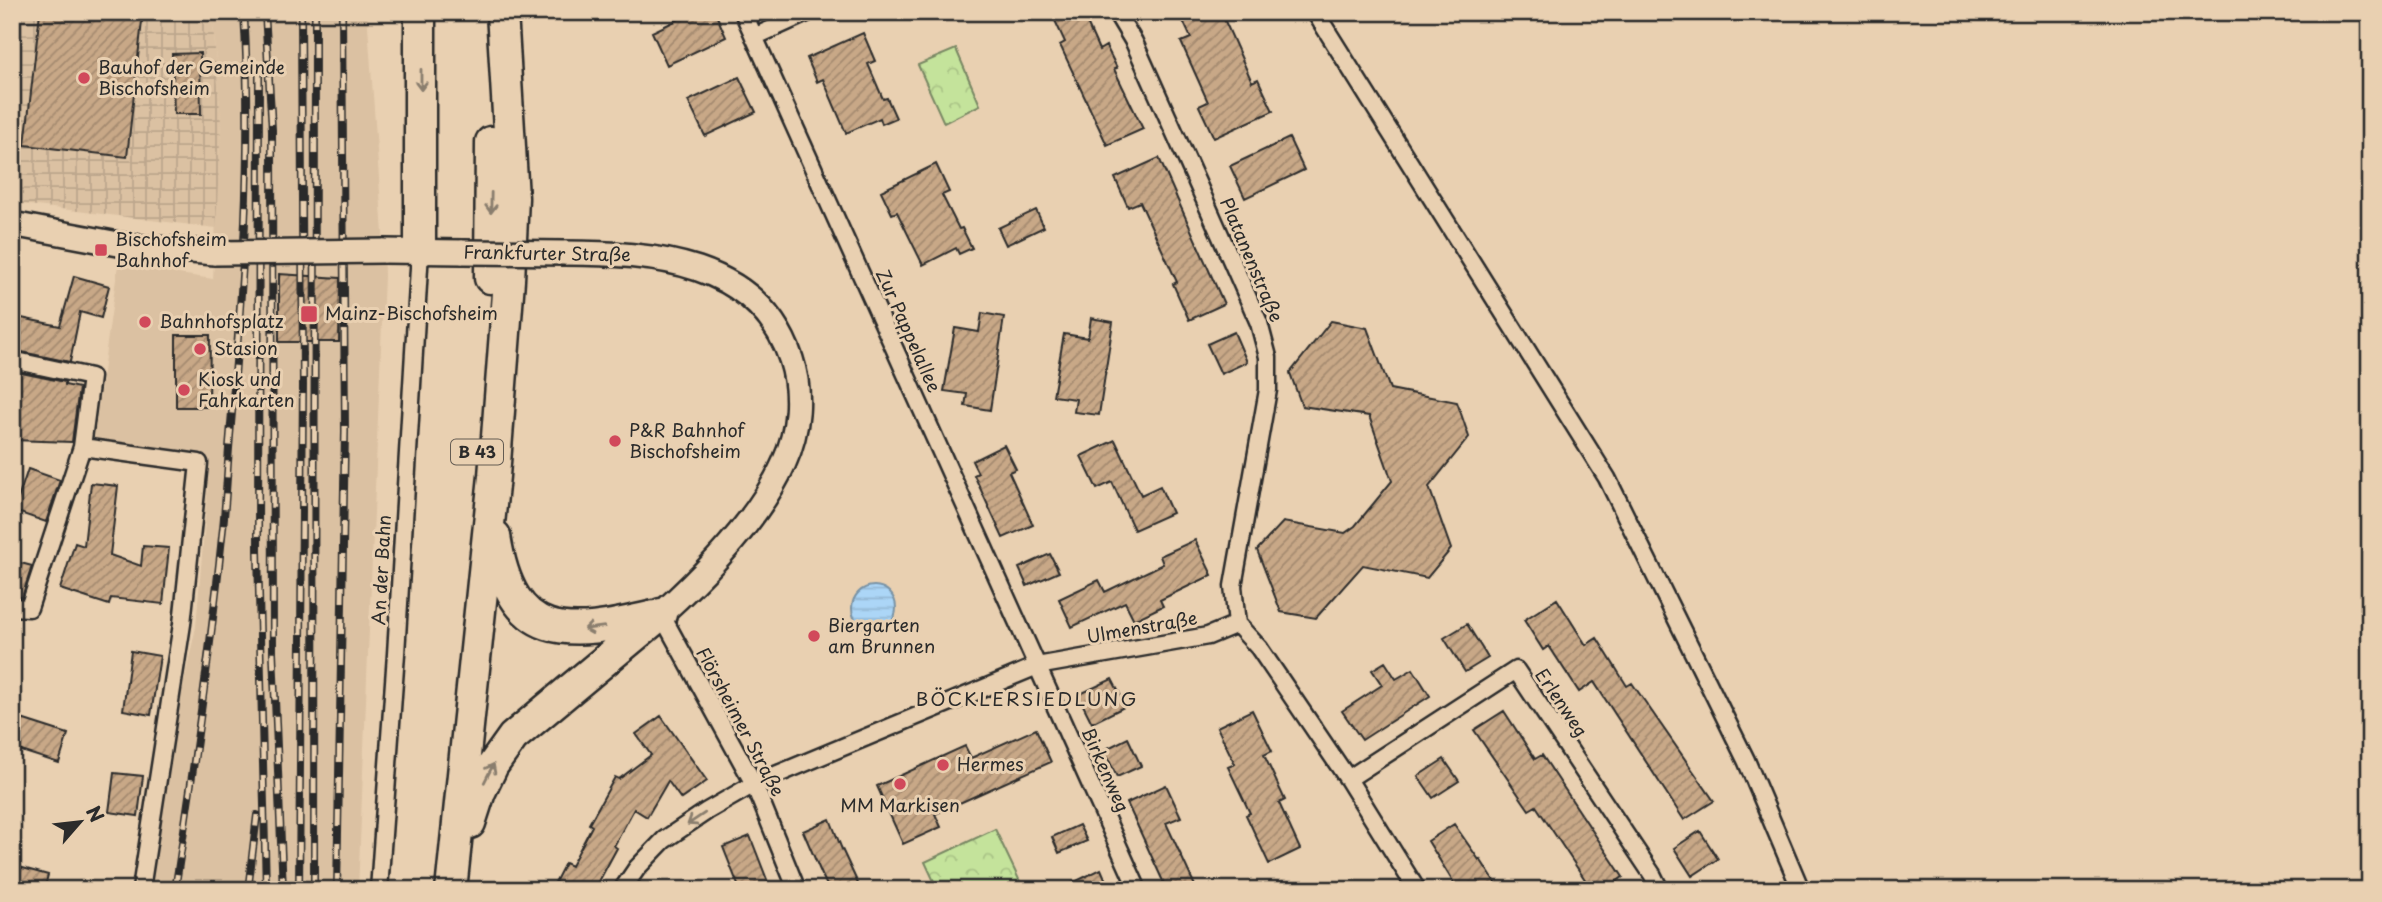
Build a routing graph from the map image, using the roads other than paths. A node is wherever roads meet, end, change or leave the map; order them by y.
1 (420, 12) edge
2 (485, 12) edge
3 (502, 12) edge
4 (743, 12) edge
5 (809, 12) edge
6 (1116, 12) edge
7 (1315, 12) edge
8 (754, 37) junction
9 (12, 224) edge
10 (420, 251) junction
11 (12, 360) edge
12 (82, 444) junction
13 (494, 476) junction
14 (12, 607) edge
15 (661, 614) junction
16 (1237, 624) junction
17 (1037, 666) junction
18 (1348, 779) junction
19 (754, 784) junction
20 (445, 888) edge
21 (141, 890) edge
22 (379, 890) edge
23 (622, 890) edge
24 (797, 890) edge
25 (1138, 890) edge
26 (1417, 890) edge
27 (1660, 890) edge
28 (1801, 890) edge

1 -> 10 highway
2 -> 20 highway, B 43
3 - 13 highway, B 43
4 - 8 street, Zur Pappelallee
5 - 8 street
6 - 16 street, Platanenstraße
7 - 28 street
8 - 17 street, Zur Pappelallee
9 - 10 street, Frankfurter Straße, bridge
10 - 15 street, Frankfurter Straße, bridge
10 - 22 street, An der Bahn
11 - 12 street
12 - 14 street
12 - 21 street
15 -> 13 highway
13 - 20 highway, B 43
15 - 19 street, Flörsheimer Straße
20 -> 15 highway
16 - 17 street, Ulmenstraße
16 - 18 street
17 - 19 street, Ulmenstraße
17 - 25 street, Birkenweg
18 - 26 street
18 - 27 street, Erlenweg
19 -> 23 street, Ulmenstraße
19 - 24 street, Flörsheimer Straße

